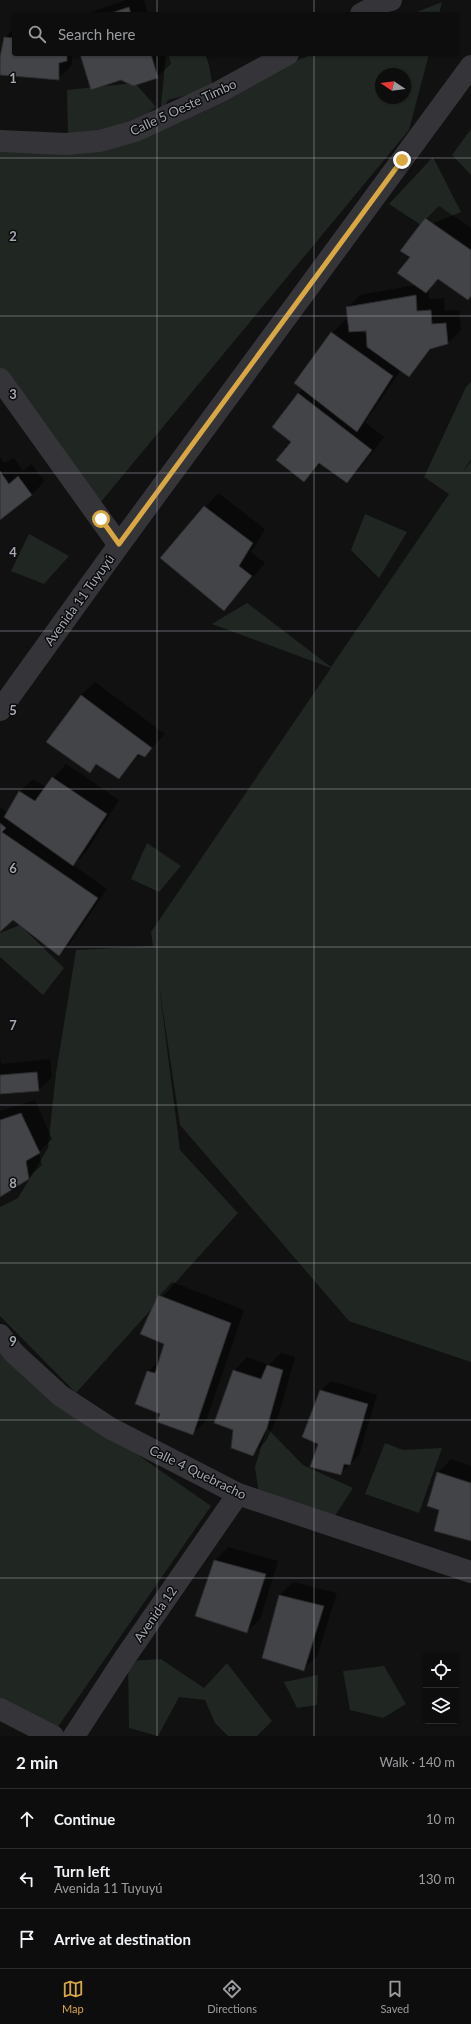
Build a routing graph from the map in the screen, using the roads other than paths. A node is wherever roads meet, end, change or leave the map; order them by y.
1 (391, 0) edge
2 (365, 12) edge
3 (284, 56) edge
4 (471, 66) edge
5 (0, 141) edge
6 (0, 379) edge
7 (119, 544) junction
8 (0, 710) edge
9 (0, 1335) edge
10 (238, 1494) junction
11 (471, 1572) edge
12 (0, 1709) edge
13 (53, 1736) edge
14 (74, 1736) edge

1 - 2 street
3 - 5 street, Calle 5 Oeste Timbo
4 - 7 street, Avenida 11 Tuyuyú
6 - 7 street
7 - 8 street, Avenida 11 Tuyuyú
9 - 10 street, Calle 4 Quebracho
10 - 11 street, Calle 4 Quebracho
10 - 14 street, Avenida 12
12 - 13 street

